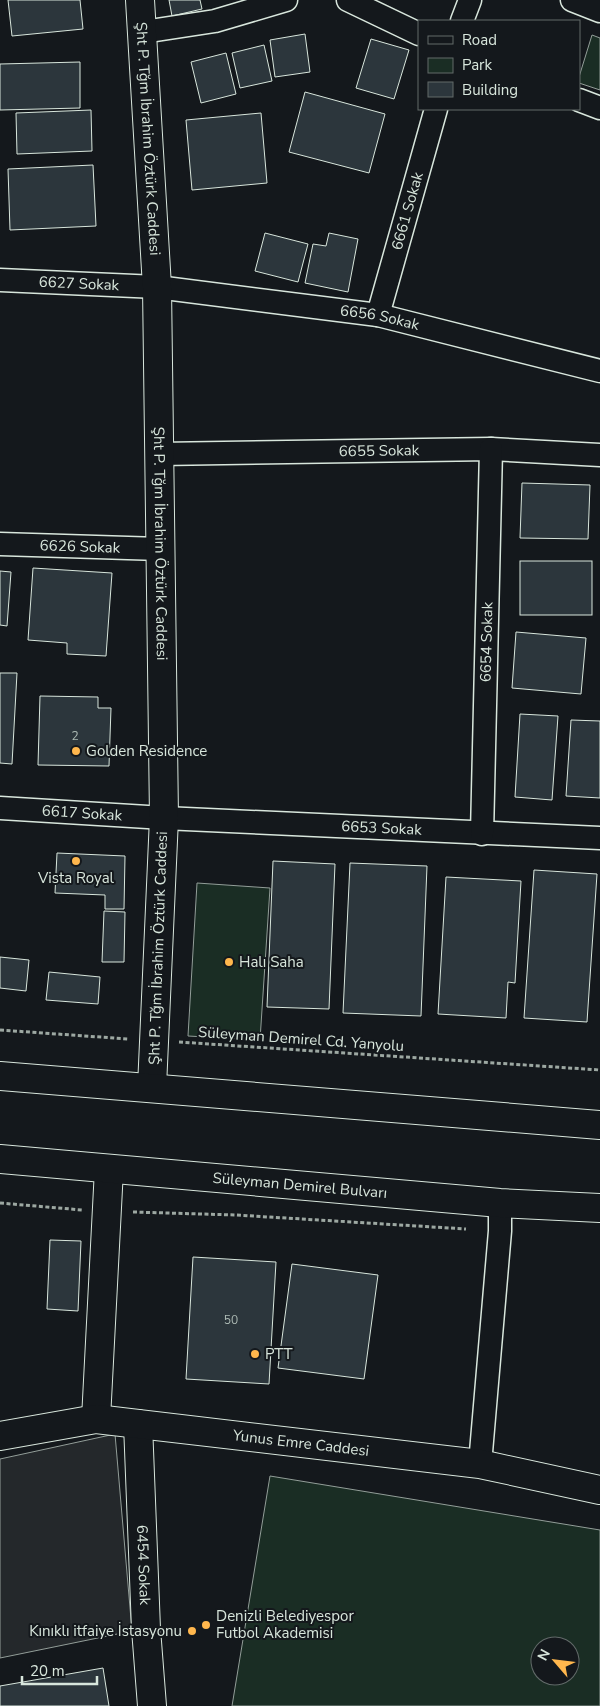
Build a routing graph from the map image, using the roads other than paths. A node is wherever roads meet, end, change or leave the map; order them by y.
1 (140, 0) edge
2 (286, 0) edge
3 (348, 0) edge
4 (470, 0) edge
5 (572, 0) edge
6 (600, 11) edge
7 (462, 20) edge
8 (143, 32) junction
9 (418, 34) edge
10 (580, 100) edge
11 (600, 108) edge
12 (436, 110) edge
13 (0, 280) edge
14 (157, 287) junction
15 (378, 316) junction
16 (600, 371) edge
17 (490, 449) junction
18 (159, 454) junction
19 (600, 455) edge
20 (0, 544) edge
21 (160, 549) junction
22 (0, 808) edge
23 (164, 818) junction
24 (482, 834) junction
25 (600, 838) edge
26 (0, 1076) edge
27 (152, 1087) junction
28 (600, 1125) edge
29 (0, 1159) edge
30 (109, 1170) junction
31 (500, 1203) junction
32 (600, 1208) edge
33 (96, 1419) junction
34 (138, 1424) junction
35 (0, 1436) edge
36 (480, 1464) junction
37 (600, 1490) edge
38 (152, 1706) edge

1 - 8 main road, Şht P. Tğm İbrahim Öztürk Caddesi
2 - 8 street
3 - 9 street
4 - 7 street
5 - 6 street
8 - 14 main road, Şht P. Tğm İbrahim Öztürk Caddesi
10 - 11 street
12 - 15 street, 6661 Sokak
13 - 14 street, 6627 Sokak
14 - 15 street, 6656 Sokak
14 - 18 main road, Şht P. Tğm İbrahim Öztürk Caddesi
15 - 16 street, 6656 Sokak
17 - 18 street, 6655 Sokak
17 - 19 street, 6655 Sokak
17 - 24 street, 6654 Sokak
18 - 21 main road, Şht P. Tğm İbrahim Öztürk Caddesi
20 - 21 street, 6626 Sokak
21 - 23 main road, Şht P. Tğm İbrahim Öztürk Caddesi
22 - 23 street, 6617 Sokak
23 - 24 street, 6653 Sokak
23 - 27 main road, Şht P. Tğm İbrahim Öztürk Caddesi
24 - 25 street, 6653 Sokak
26 - 27 main road
27 - 28 main road
29 - 30 main road, Süleyman Demirel Bulvarı
30 - 31 main road, Süleyman Demirel Bulvarı
30 - 33 main road
31 - 32 main road, Süleyman Demirel Bulvarı
31 - 36 street
33 - 34 main road, Yunus Emre Caddesi
33 - 35 main road, Yunus Emre Caddesi
34 - 36 main road, Yunus Emre Caddesi
34 - 38 main road, 6454 Sokak
36 - 37 main road, Yunus Emre Caddesi

